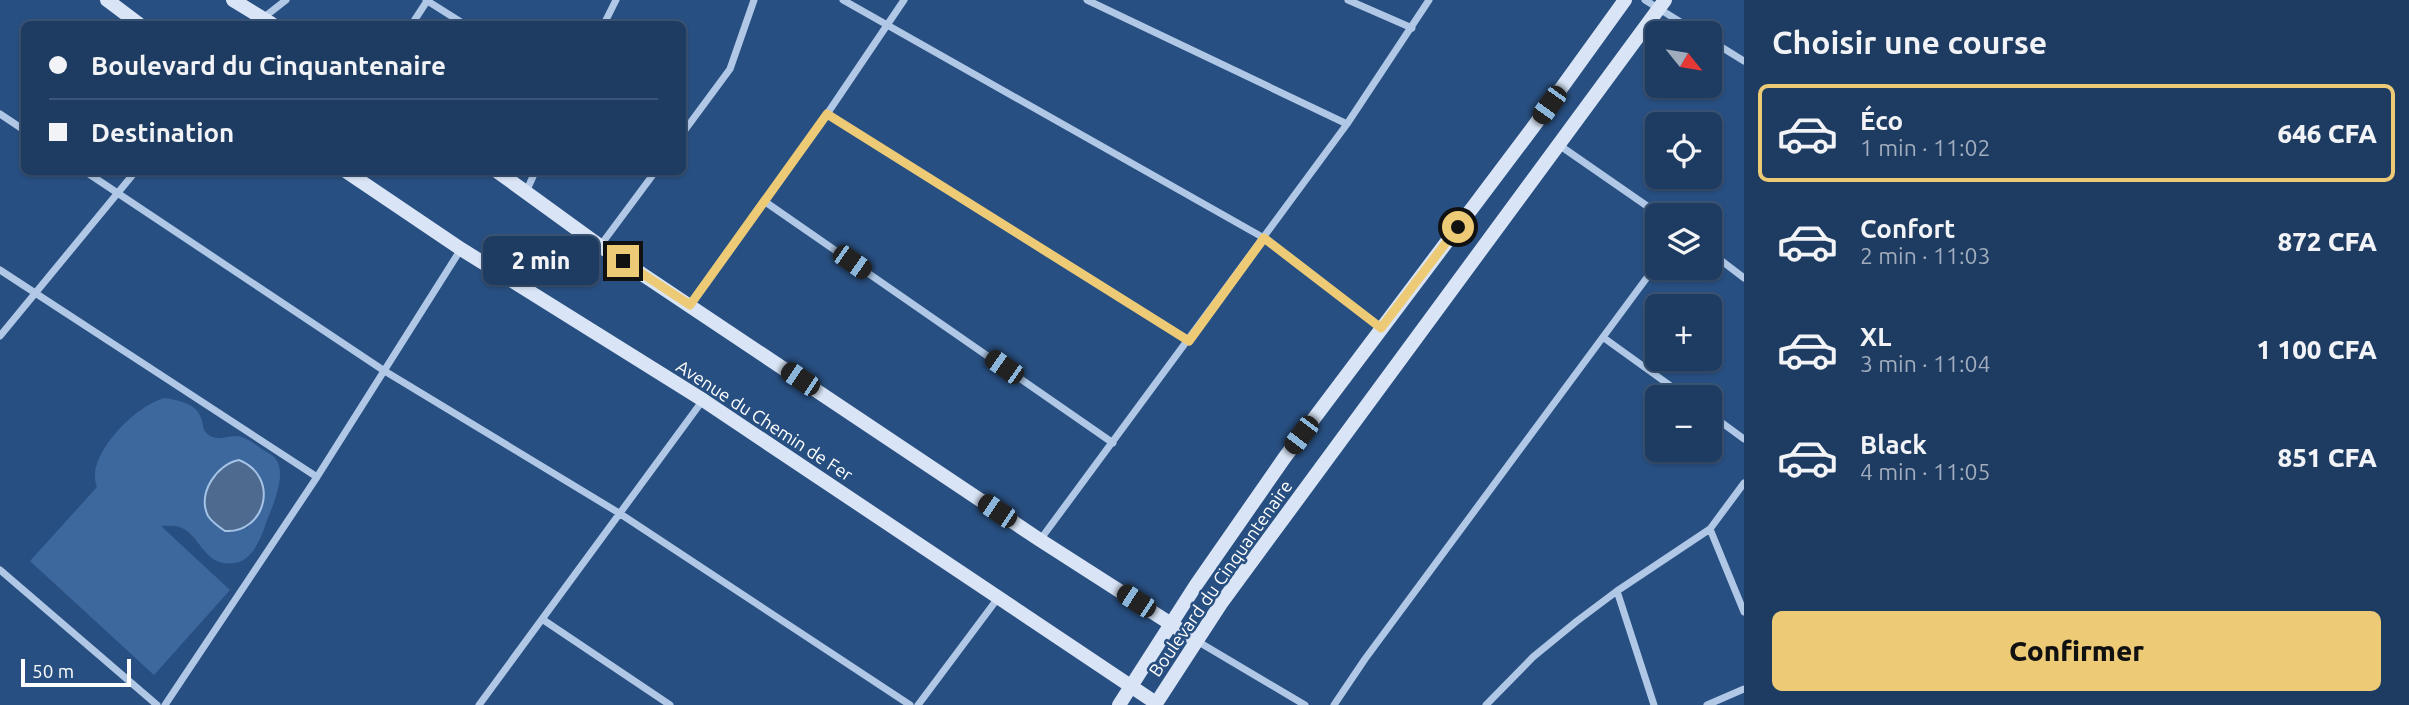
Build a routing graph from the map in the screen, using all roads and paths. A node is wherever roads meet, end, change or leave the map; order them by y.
1 (107, 0) edge
2 (233, 0) edge
3 (286, 0) edge
4 (426, 0) edge
5 (754, 0) edge
6 (843, 0) edge
7 (904, 0) edge
8 (1087, 0) edge
9 (1348, 0) edge
10 (1429, 0) edge
11 (1625, 0) edge
12 (1645, 0) edge
13 (613, 1) edge
14 (1662, 5) edge
15 (135, 21) edge
16 (267, 21) edge
17 (414, 21) edge
18 (459, 21) edge
19 (605, 21) edge
20 (1683, 21) edge
21 (889, 24) junction
22 (1412, 28) junction
23 (1722, 47) edge
24 (1744, 61) edge
25 (0, 114) edge
26 (827, 114) junction
27 (1347, 124) junction
28 (21, 128) edge
29 (686, 129) edge
30 (1559, 145) junction
31 (91, 175) edge
32 (133, 175) edge
33 (351, 175) edge
34 (502, 175) edge
35 (534, 175) edge
36 (653, 175) edge
37 (526, 192) junction
38 (118, 193) junction
39 (764, 201) junction
40 (1645, 205) edge
41 (1264, 238) junction
42 (600, 246) junction
43 (461, 249) junction
44 (1722, 261) edge
45 (0, 270) edge
46 (1744, 278) edge
47 (1646, 280) edge
48 (35, 293) junction
49 (690, 305) junction
50 (1381, 328) junction
51 (0, 336) edge
52 (1604, 338) junction
53 (1189, 341) junction
54 (383, 370) junction
55 (1669, 385) edge
56 (703, 400) junction
57 (1722, 423) edge
58 (1744, 439) edge
59 (1114, 443) junction
60 (317, 477) junction
61 (1744, 484) edge
62 (620, 513) junction
63 (1710, 529) junction
64 (1040, 540) junction
65 (0, 570) edge
66 (1617, 591) junction
67 (998, 597) junction
68 (1744, 612) edge
69 (542, 619) junction
70 (1170, 622) junction
71 (1196, 640) junction
72 (1132, 687) junction
73 (1744, 689) edge
74 (1157, 704) edge
75 (1489, 704) edge
76 (157, 705) edge
77 (165, 705) edge
78 (479, 705) edge
79 (670, 705) edge
80 (910, 705) edge
81 (918, 705) edge
82 (1119, 705) edge
83 (1305, 705) edge
84 (1334, 705) edge
85 (1654, 705) edge
86 (1707, 705) edge

1 - 15 street
2 - 16 street
3 - 16 street
4 - 17 street
4 - 18 street
5 - 29 street
6 - 21 street
7 - 21 street
8 - 27 street
9 - 22 street
10 - 22 street
11 - 50 street, Boulevard du Cinquantenaire
12 - 14 street
13 - 19 street
14 - 20 street
14 - 30 street, Boulevard du Cinquantenaire
21 - 26 street
21 - 41 street
22 - 27 street
23 - 24 street
25 - 28 street
26 - 39 street
26 - 53 street
27 - 41 street
30 - 40 street
30 - 71 street, Boulevard du Cinquantenaire
31 - 38 street
32 - 38 street
33 - 43 street, Avenue du Chemin de Fer
34 - 37 street
35 - 37 street
36 - 42 street
37 - 42 street
38 - 48 street
38 - 54 street
39 - 49 street
39 - 59 street
41 - 50 street
41 - 53 street
42 - 49 street
43 - 54 street
43 - 56 street, Avenue du Chemin de Fer
44 - 46 street
45 - 48 street
47 - 52 street
48 - 51 street
48 - 60 street
49 - 64 street
50 - 70 street, Boulevard du Cinquantenaire
52 - 55 street
52 - 84 street
53 - 59 street
54 - 60 street
54 - 62 street
56 - 62 street
56 - 67 street, Avenue du Chemin de Fer
57 - 58 street
59 - 64 street
60 - 77 street
61 - 63 street
62 - 69 street
62 - 80 street
63 - 66 street
63 - 68 street
64 - 70 street
65 - 76 street
66 - 75 street
66 - 85 street
67 - 72 street, Avenue du Chemin de Fer
67 - 81 street
69 - 78 street
69 - 79 street
70 - 71 street
70 - 72 street, Boulevard du Cinquantenaire
71 - 74 street, Boulevard du Cinquantenaire
71 - 83 street
72 - 74 street, Avenue du Chemin de Fer
72 - 82 street, Boulevard du Cinquantenaire
73 - 86 street

